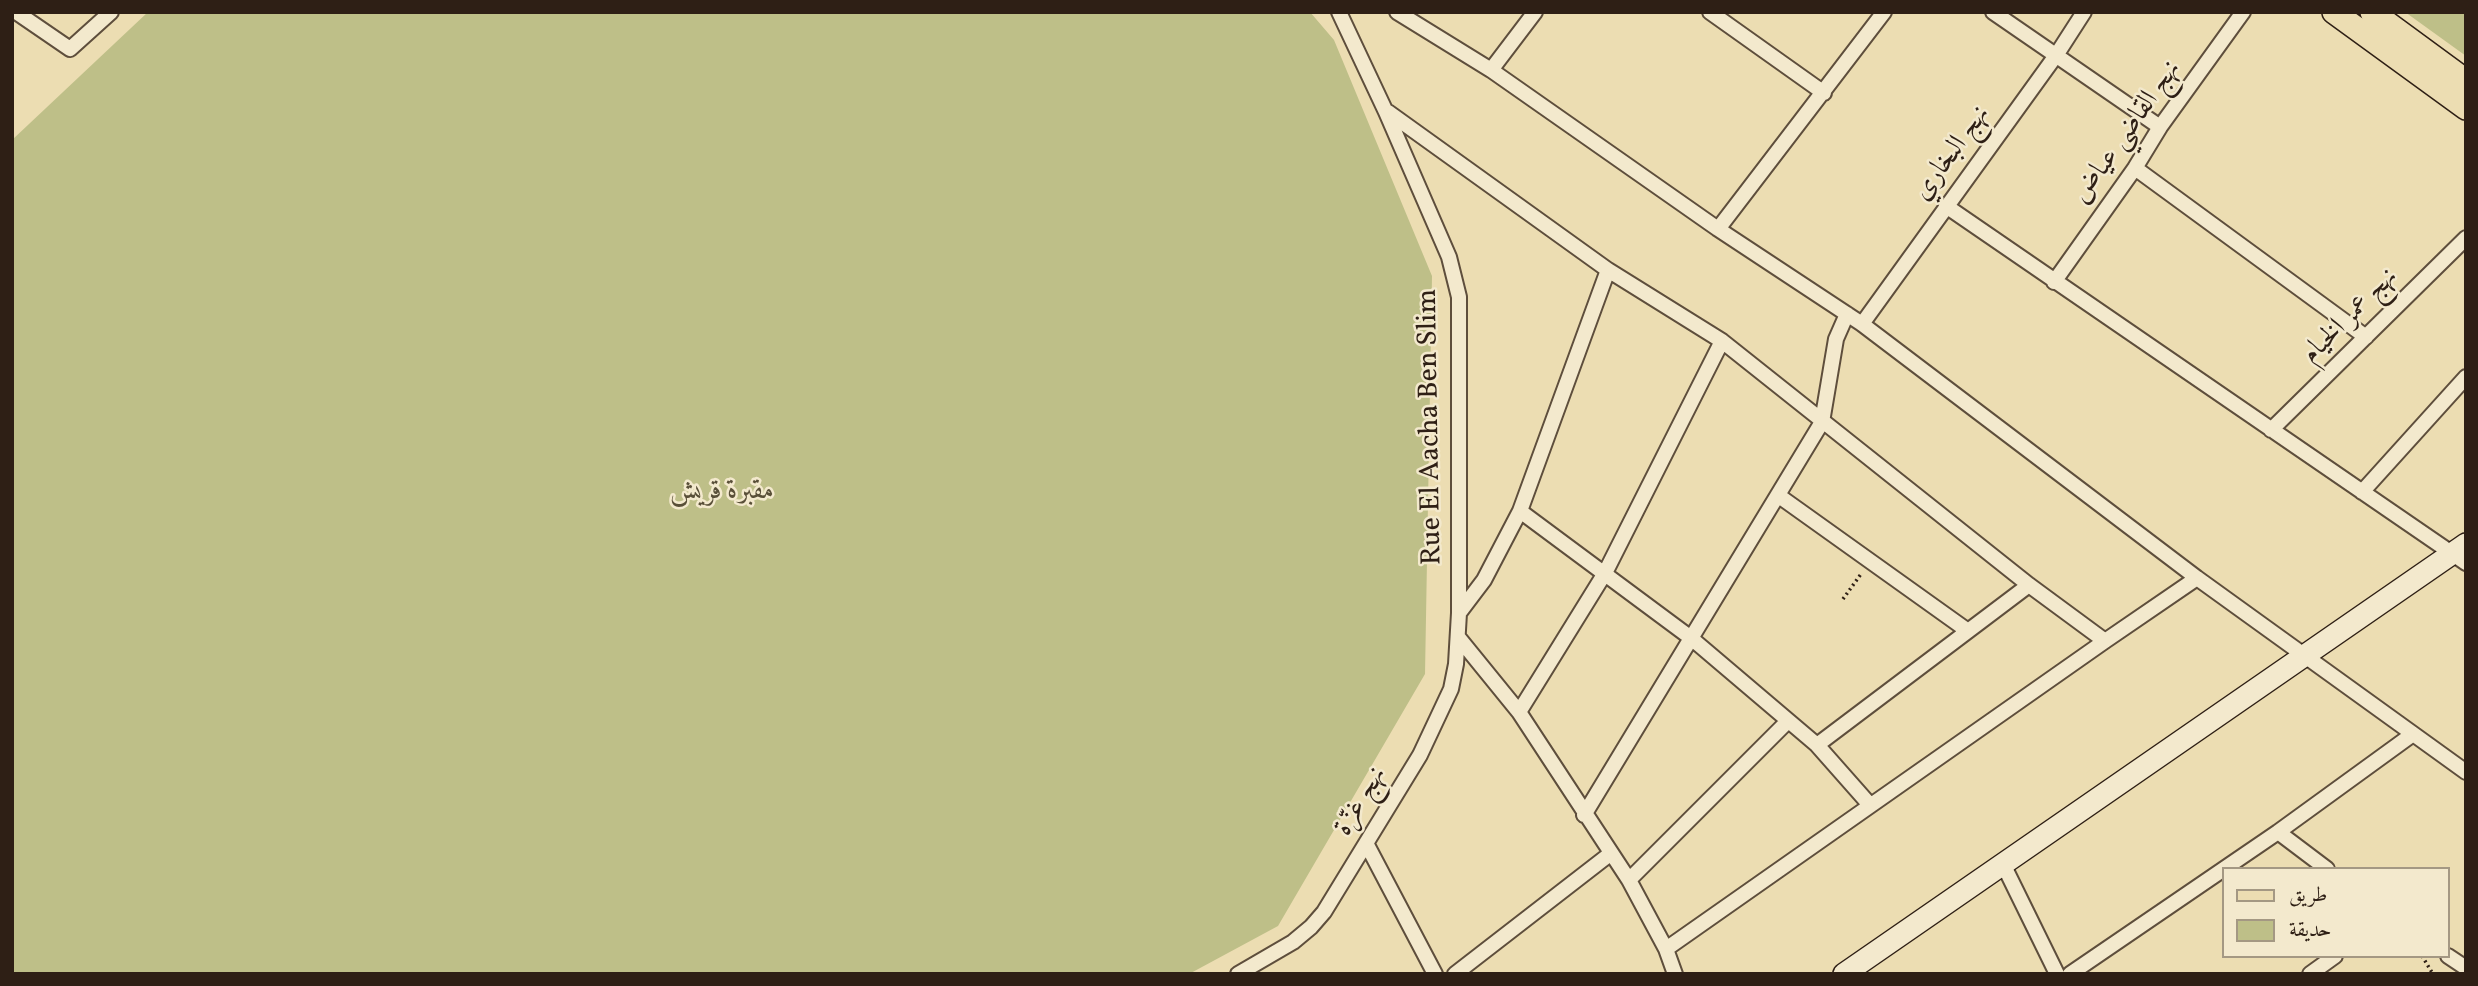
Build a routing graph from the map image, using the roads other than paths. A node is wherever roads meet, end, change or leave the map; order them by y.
1 (16, 12) edge
2 (111, 12) edge
3 (1339, 12) edge
4 (1397, 12) edge
5 (1535, 12) edge
6 (1710, 12) edge
7 (1884, 12) edge
8 (1993, 12) edge
9 (2084, 12) edge
10 (2243, 12) edge
11 (2334, 12) edge
12 (2372, 12) edge
13 (2057, 54) junction
14 (1491, 70) junction
15 (2466, 80) edge
16 (1824, 93) junction
17 (2466, 108) edge
18 (1386, 111) junction
19 (2160, 127) junction
20 (2135, 168) junction
21 (1946, 206) junction
22 (1718, 229) junction
23 (2466, 238) edge
24 (1608, 270) junction
25 (2054, 282) junction
26 (1847, 314) junction
27 (1861, 324) junction
28 (2365, 337) junction
29 (1722, 341) junction
30 (2466, 377) edge
31 (1822, 422) junction
32 (2271, 430) junction
33 (2362, 492) junction
34 (1779, 496) junction
35 (1520, 511) junction
36 (2461, 553) edge
37 (1605, 573) junction
38 (2197, 578) junction
39 (2029, 585) junction
40 (1459, 612) junction
41 (1968, 631) junction
42 (1458, 637) junction
43 (1691, 638) junction
44 (2105, 641) junction
45 (2304, 657) junction
46 (1518, 712) junction
47 (1788, 720) junction
48 (2413, 734) junction
49 (1817, 745) junction
50 (2466, 772) edge
51 (1870, 805) junction
52 (1584, 815) junction
53 (2278, 832) junction
54 (1366, 843) junction
55 (1610, 854) junction
56 (2003, 864) junction
57 (2227, 867) edge
58 (2324, 867) edge
59 (2222, 870) edge
60 (1629, 880) junction
61 (1666, 949) junction
62 (2450, 957) edge
63 (2332, 958) edge
64 (2466, 968) edge
65 (1238, 974) edge
66 (1435, 974) edge
67 (1455, 974) edge
68 (1675, 974) edge
69 (1844, 974) edge
70 (2057, 974) edge
71 (2070, 974) edge
72 (2309, 974) edge

1 - 2 street
3 - 18 street, Rue El Aacha Ben Slim
4 - 14 street
5 - 14 street
6 - 16 street
7 - 16 street
8 - 13 street
9 - 13 street, نهج البخاري
10 - 19 street, نهج القاضي عياض
11 - 17 main road
12 - 15 main road
13 - 19 street
13 - 21 street, نهج البخاري
14 - 22 street
16 - 22 street
18 - 24 street
18 - 40 street, Rue El Aacha Ben Slim
19 - 20 street, نهج القاضي عياض
20 - 25 street, نهج القاضي عياض
20 - 28 street
21 - 25 street
21 - 27 street, نهج البخاري
22 - 26 street
23 - 28 street, نهج عمر الخيام
24 - 29 street
24 - 35 street
25 - 32 street
26 - 27 street
26 - 31 street
27 - 38 street
28 - 32 street, نهج عمر الخيام
29 - 31 street
29 - 37 street
30 - 33 street
31 - 34 street
31 - 39 street
32 - 33 street
33 - 36 street
34 - 41 street
34 - 43 street
35 - 37 street
35 - 40 street
36 - 45 main road
37 - 43 street
37 - 46 street
38 - 44 street
38 - 45 street
39 - 41 street
39 - 44 street
40 - 42 street, نهج غزّة
41 - 49 street
42 - 46 street
42 - 54 street, نهج غزّة
43 - 47 street
43 - 52 street
44 - 51 street
45 - 48 street
45 - 56 main road
46 - 52 street
47 - 49 street
47 - 60 street
48 - 50 street
48 - 53 street
49 - 51 street
51 - 61 street
52 - 55 street
53 - 57 street
53 - 58 street
54 - 65 street, نهج غزّة
54 - 66 street
55 - 60 street
55 - 67 street
56 - 69 main road
56 - 70 street
59 - 71 street
60 - 61 street
61 - 68 street
62 - 64 street
63 - 72 street

